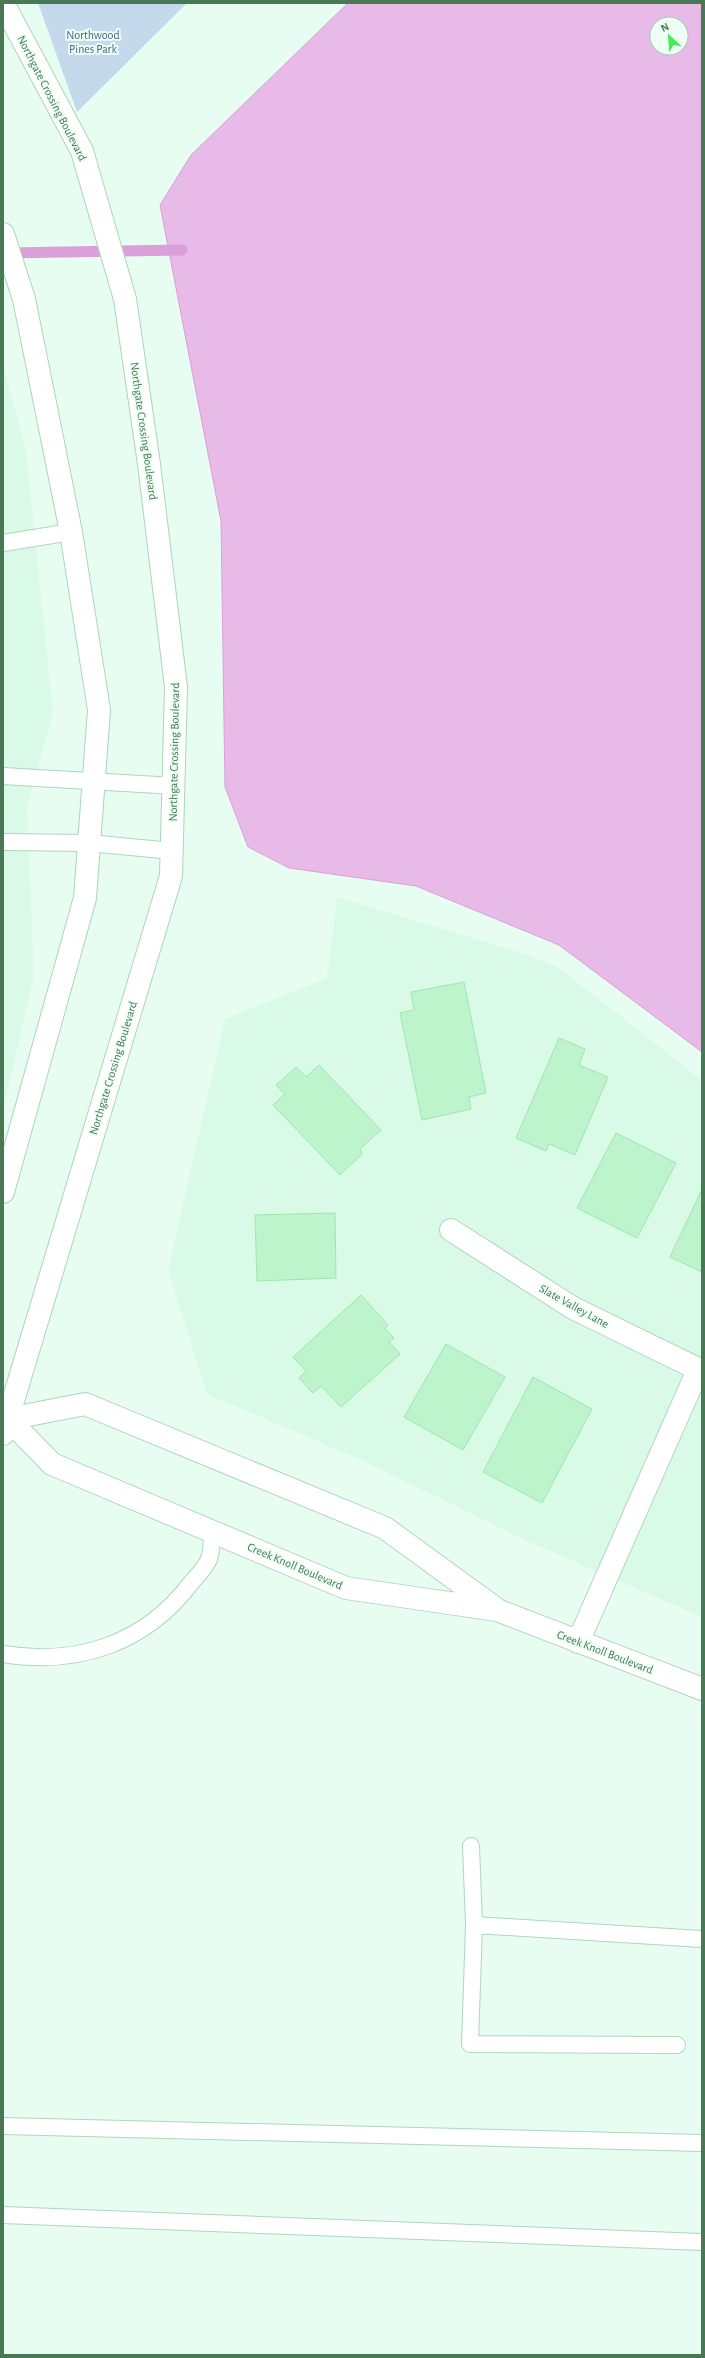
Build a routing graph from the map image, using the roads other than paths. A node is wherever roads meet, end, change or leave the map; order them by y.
1 (3, 3) edge
2 (3, 234) edge
3 (71, 532) junction
4 (3, 543) edge
5 (3, 776) edge
6 (94, 782) junction
7 (175, 786) junction
8 (3, 842) edge
9 (89, 843) junction
10 (172, 851) junction
11 (3, 1192) edge
12 (451, 1230) dead end
13 (700, 1371) edge
14 (5, 1423) edge
15 (212, 1531) junction
16 (497, 1610) junction
17 (578, 1642) junction
18 (3, 1654) edge
19 (702, 1689) edge
20 (471, 1846) dead end
21 (474, 1925) junction
22 (702, 1938) edge
23 (677, 2045) dead end
24 (3, 2126) edge
25 (702, 2143) edge
26 (3, 2215) edge
27 (702, 2242) edge

1 - 7 street, Northgate Crossing Boulevard
2 - 3 street
3 - 4 lane
3 - 6 street
5 - 6 lane
6 - 7 lane
6 - 9 street
7 - 10 street, Northgate Crossing Boulevard
8 - 9 lane
9 - 10 lane
9 - 11 street
10 - 14 street, Northgate Crossing Boulevard
12 - 13 street, Slate Valley Lane
13 - 17 street
14 - 15 street, Creek Knoll Boulevard
14 - 16 street
15 - 16 street, Creek Knoll Boulevard
15 - 18 lane
16 - 17 street, Creek Knoll Boulevard
17 - 19 street, Creek Knoll Boulevard
20 - 21 lane
21 - 22 lane
21 - 23 lane
24 - 25 lane
26 - 27 lane

